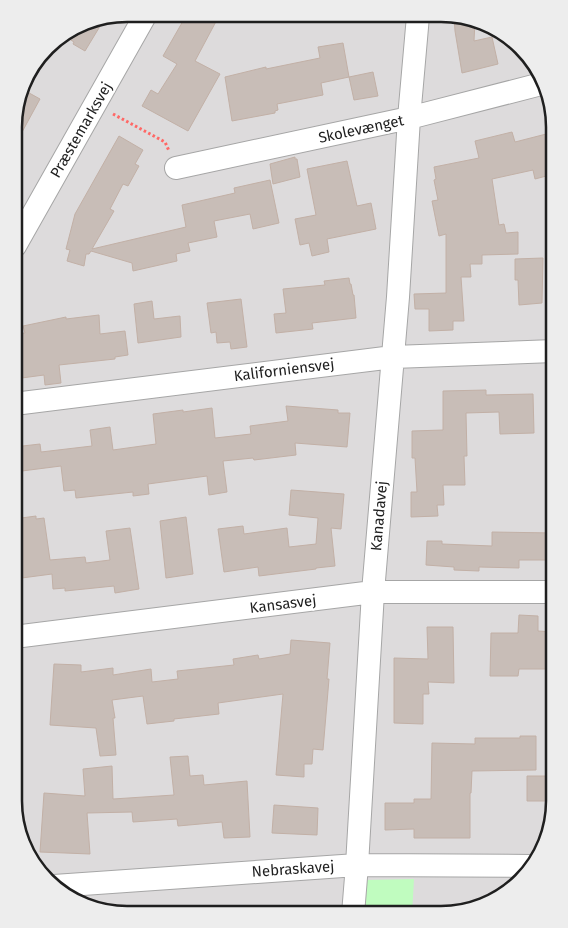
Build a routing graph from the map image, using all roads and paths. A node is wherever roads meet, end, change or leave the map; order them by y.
1 (142, 22) edge
2 (417, 22) edge
3 (537, 85) edge
4 (96, 104) junction
5 (409, 118) junction
6 (176, 168) joint
7 (22, 232) edge
8 (546, 351) edge
9 (393, 356) junction
10 (22, 403) edge
11 (373, 592) junction
12 (545, 592) edge
13 (22, 636) edge
14 (357, 865) junction
15 (523, 866) edge
16 (65, 885) edge
17 (354, 906) edge

1 - 4 street, Præstemarksvej
2 - 5 street, Kanadavej
3 - 5 street, Skolevænget
4 - 6 path
4 - 7 street, Præstemarksvej
5 - 6 street, Skolevænget
5 - 9 street, Kanadavej
8 - 9 street, Kaliforniensvej
9 - 10 street, Kaliforniensvej
9 - 11 street, Kanadavej
11 - 12 street, Kansasvej
11 - 13 street, Kansasvej
11 - 14 street, Kanadavej
14 - 15 street, Nebraskavej
14 - 16 street, Nebraskavej
14 - 17 street, Kanadavej

